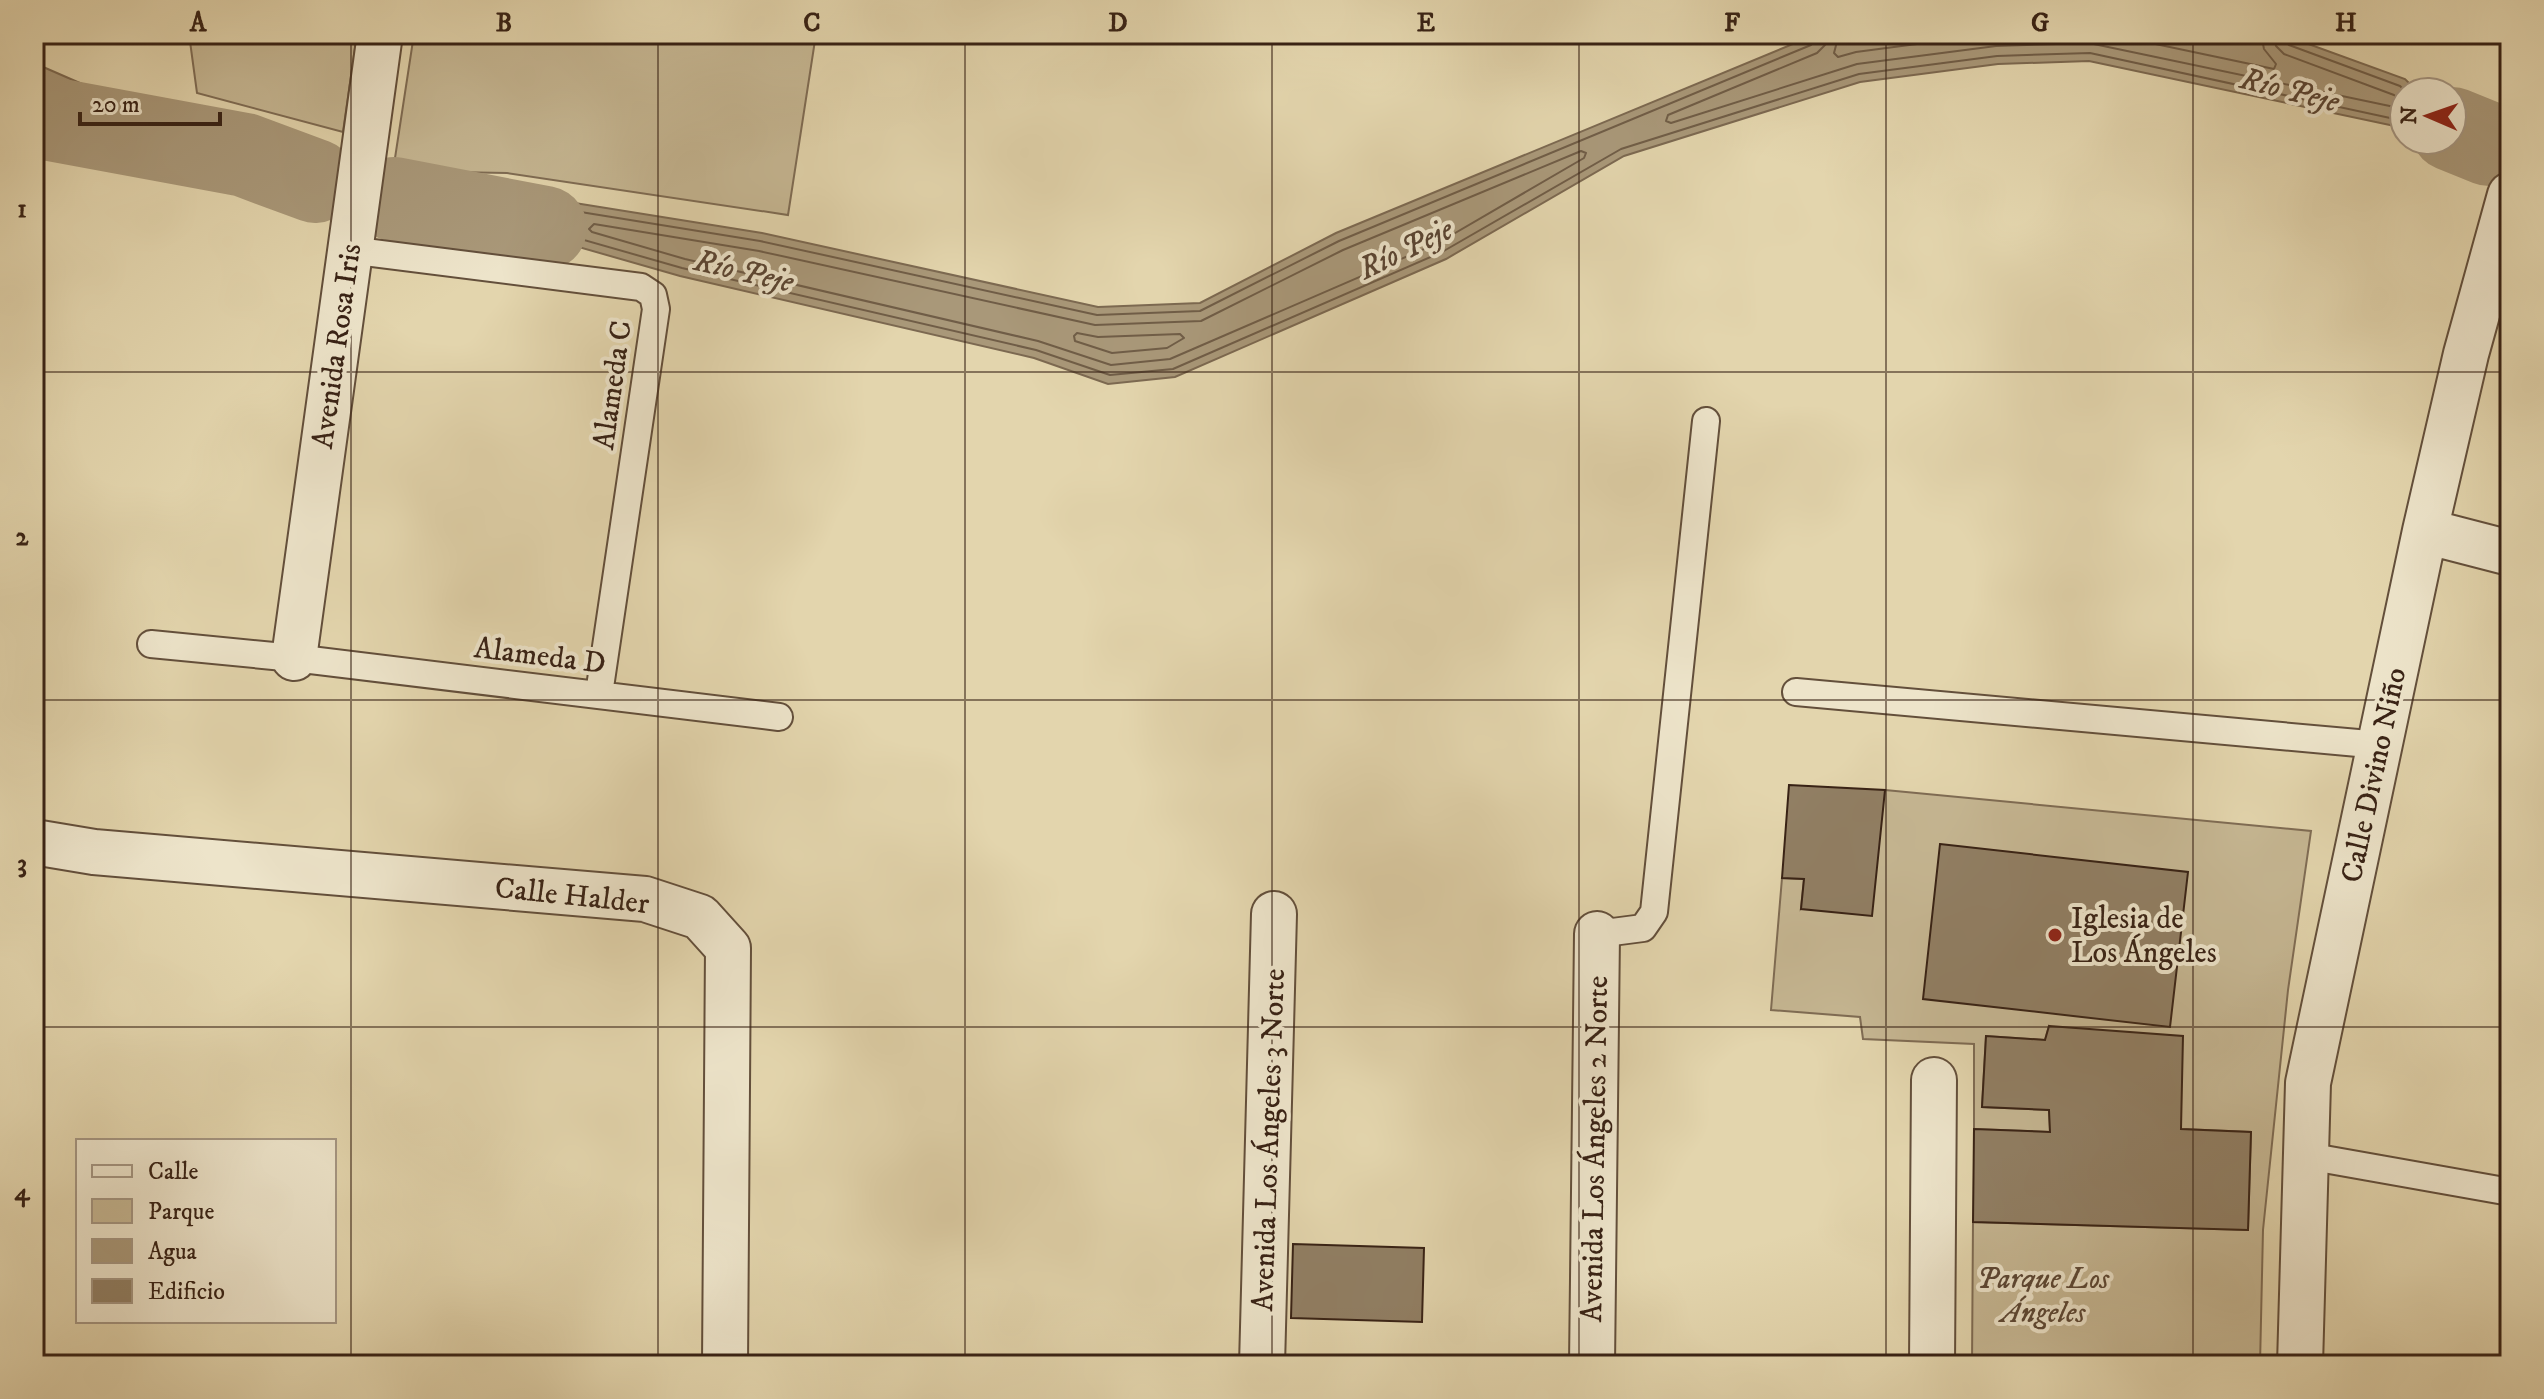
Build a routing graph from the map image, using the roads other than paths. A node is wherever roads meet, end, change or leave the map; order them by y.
1 (380, 34) edge
2 (2510, 195) edge
3 (349, 250) junction
4 (1706, 421) dead end
5 (2425, 531) junction
6 (2510, 553) edge
7 (151, 644) dead end
8 (294, 658) junction
9 (1796, 692) dead end
10 (599, 694) junction
11 (779, 717) dead end
12 (2380, 745) junction
13 (34, 842) edge
14 (1274, 914) dead end
15 (1597, 934) joint
16 (1934, 1080) dead end
17 (2307, 1156) junction
18 (2510, 1192) edge
19 (725, 1365) edge
20 (1262, 1365) edge
21 (1592, 1365) edge
22 (1932, 1365) edge
23 (2300, 1365) edge

1 - 3 street, Avenida Rosa Iris
2 - 5 street, Calle Divino Niño
3 - 8 street, Avenida Rosa Iris
3 - 10 lane, Alameda C
4 - 15 lane
5 - 6 street
5 - 12 street, Calle Divino Niño
7 - 8 lane, Alameda D
8 - 10 lane, Alameda D
9 - 12 lane
10 - 11 lane, Alameda D
12 - 17 street, Calle Divino Niño
13 - 19 street, Calle Halder
14 - 20 street, Avenida Los Ángeles 3 Norte
15 - 21 street, Avenida Los Ángeles 2 Norte
16 - 22 street
17 - 18 lane
17 - 23 street, Calle Divino Niño

